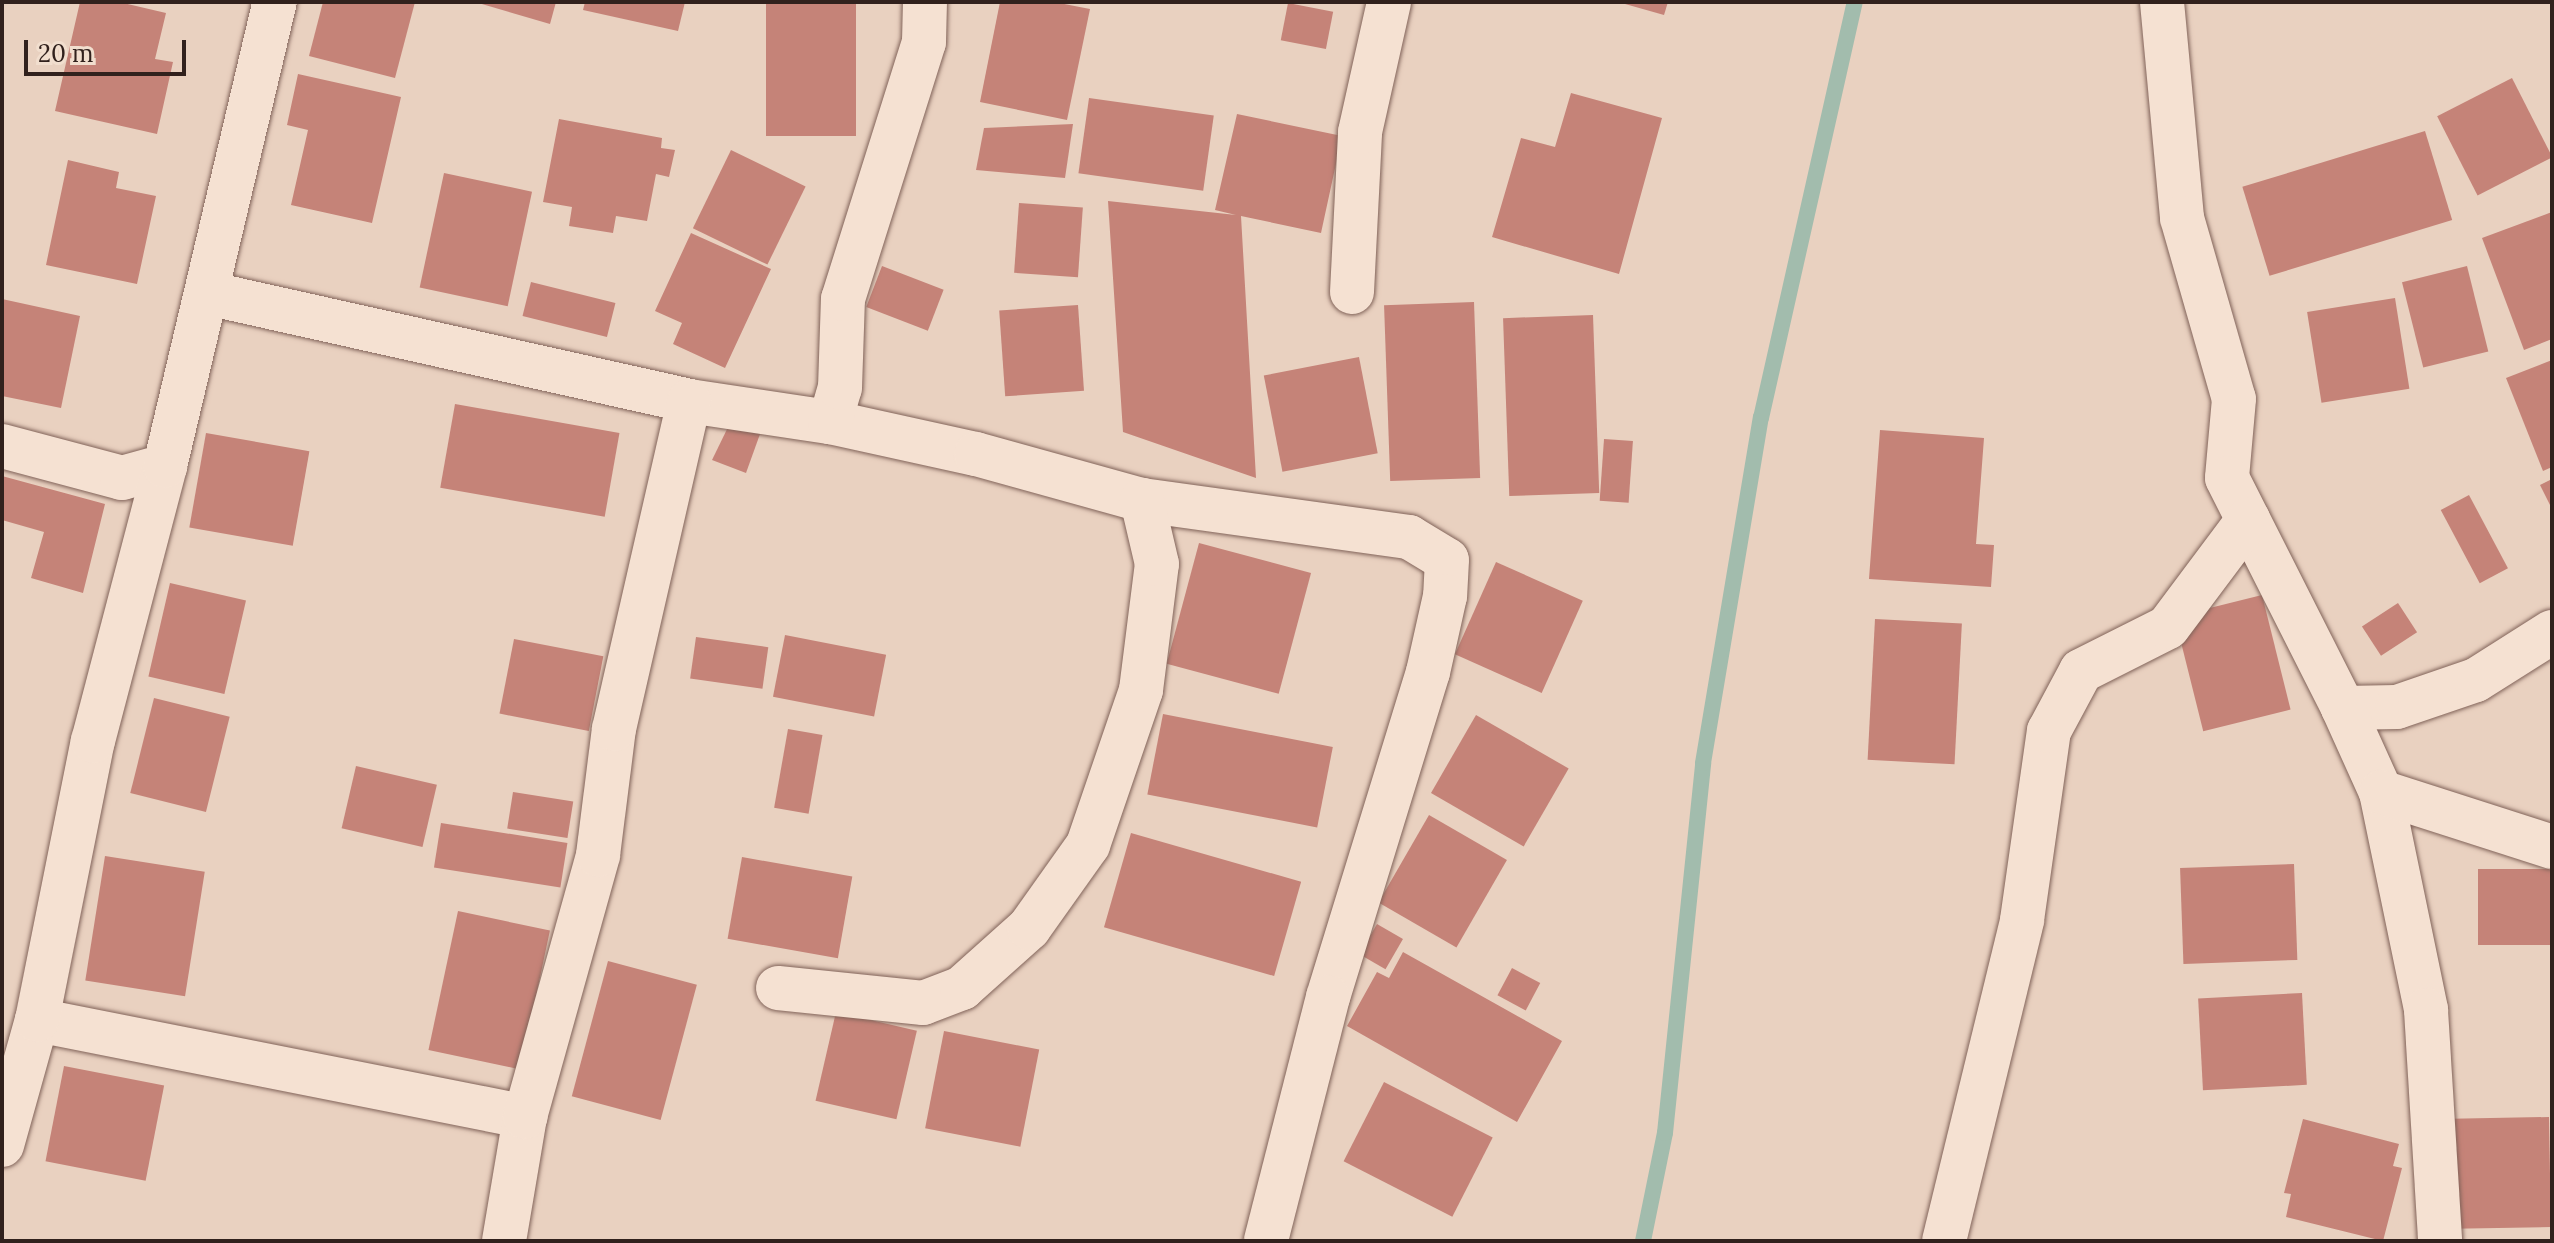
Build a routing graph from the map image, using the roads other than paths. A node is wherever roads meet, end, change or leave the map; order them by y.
1 (275, 2) edge
2 (925, 2) edge
3 (1389, 2) edge
4 (2162, 2) edge
5 (1352, 292) dead end
6 (207, 293) junction
7 (689, 401) junction
8 (830, 422) junction
9 (2, 446) edge
10 (165, 466) junction
11 (1142, 500) junction
12 (2248, 520) junction
13 (2552, 632) edge
14 (2343, 708) junction
15 (2381, 792) junction
16 (2552, 847) edge
17 (778, 988) dead end
18 (37, 1020) junction
19 (525, 1117) junction
20 (2, 1145) edge
21 (504, 1241) edge
22 (1266, 1241) edge
23 (1944, 1241) edge
24 (2440, 1241) edge

1 - 6 street
2 - 8 street
3 - 5 street
4 - 12 street
6 - 7 street
6 - 10 street
7 - 8 street
7 - 19 street
8 - 11 street
9 - 10 street
10 - 18 street
11 - 17 street
11 - 22 street
12 - 14 street
12 - 23 street
13 - 14 street
14 - 15 street
15 - 16 street
15 - 24 street
18 - 19 street
18 - 20 street
19 - 21 street

